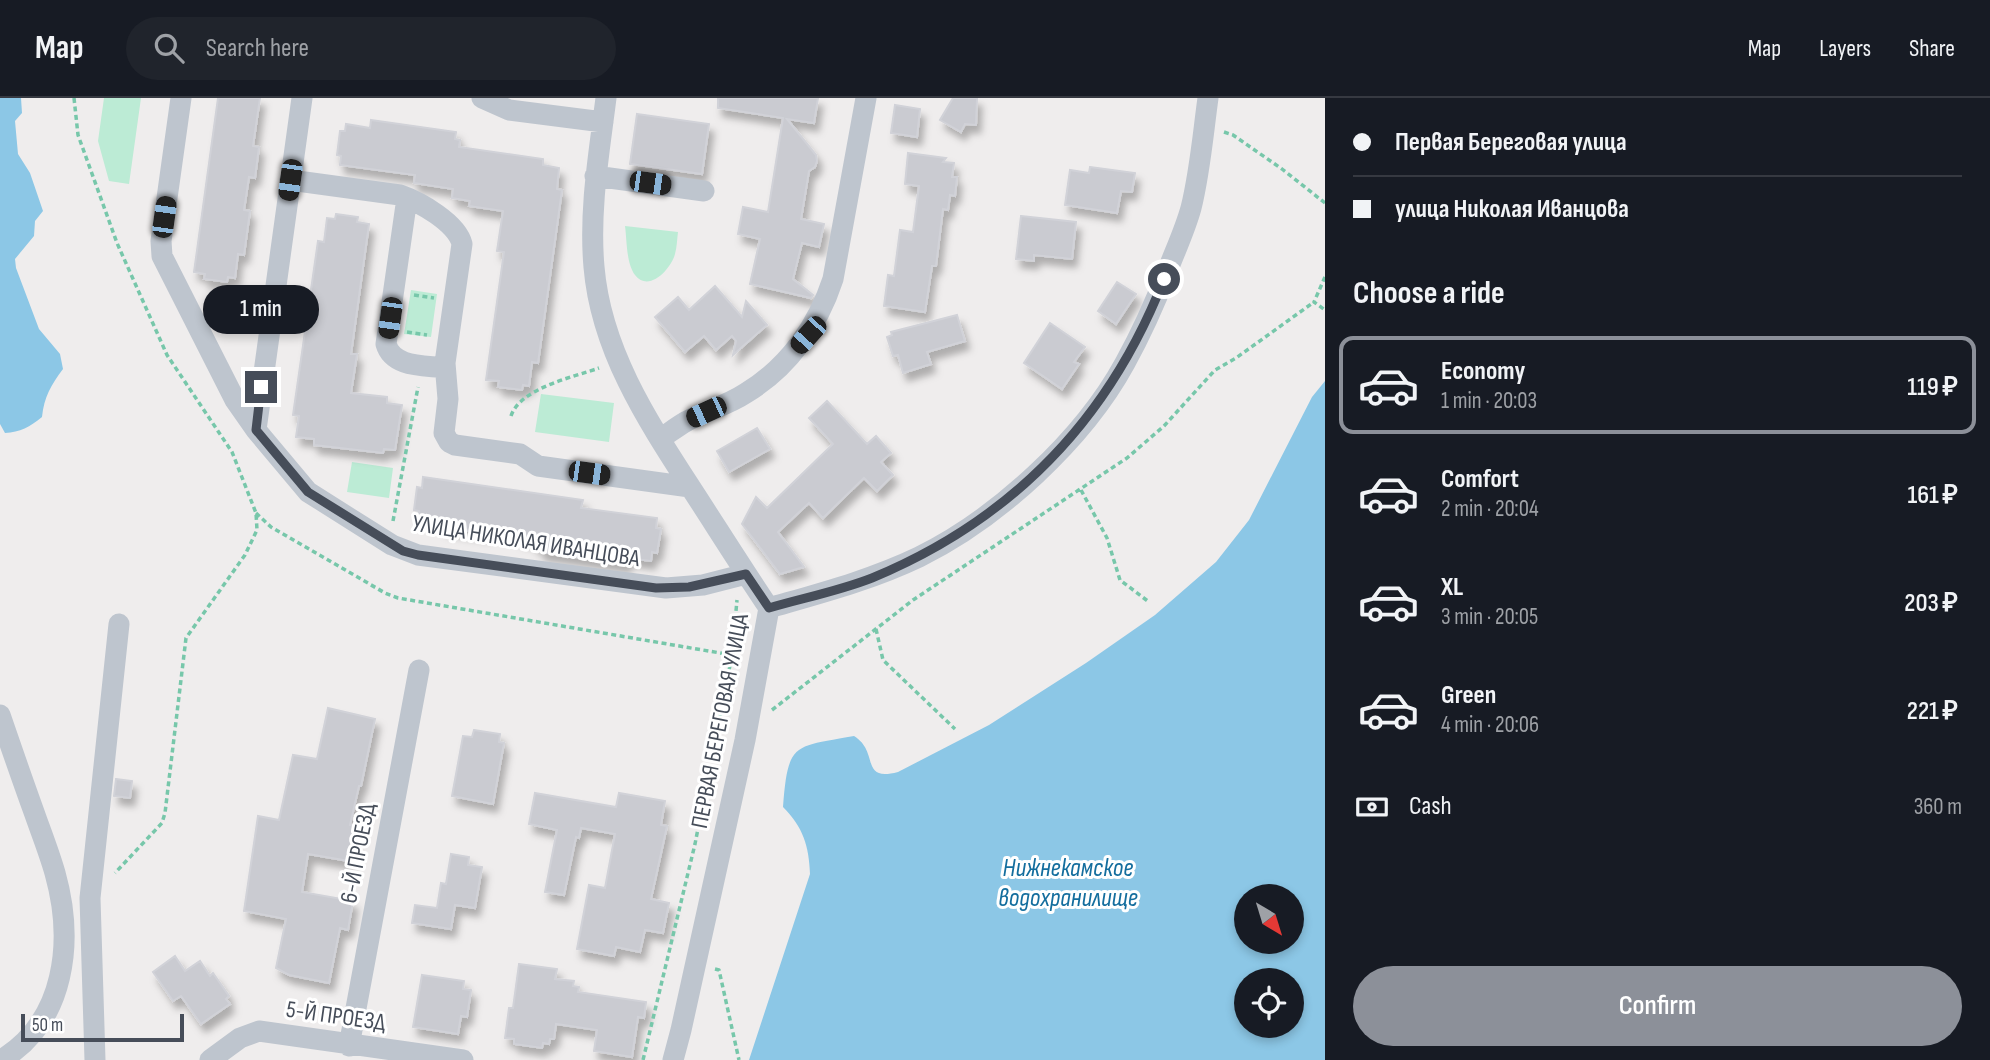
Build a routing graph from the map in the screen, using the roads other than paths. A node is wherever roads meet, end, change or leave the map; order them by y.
1 (181, 98) edge
2 (302, 98) edge
3 (606, 98) edge
4 (866, 98) edge
5 (1208, 98) edge
6 (484, 99) edge
7 (603, 122) junction
8 (596, 176) junction
9 (290, 180) junction
10 (704, 191) dead end
11 (407, 198) junction
12 (445, 368) junction
13 (256, 430) junction
14 (660, 439) junction
15 (690, 487) junction
16 (740, 576) junction
17 (769, 608) junction
18 (118, 624) dead end
19 (419, 670) dead end
20 (0, 715) edge
21 (349, 1045) junction
22 (1, 1060) edge
23 (95, 1060) edge
24 (210, 1060) edge
25 (463, 1060) edge
26 (673, 1060) edge

1 - 13 street, УЛИЦА НИКОЛАЯ ИВАНЦОВА
2 - 9 street
3 - 7 street
4 - 14 street
5 - 17 street, ПЕРВАЯ БЕРЕГОВАЯ УЛИЦА
6 - 7 street
7 - 8 street
8 - 10 street
8 - 14 street
9 - 11 street
9 - 13 street
11 - 12 street
11 - 12 street
12 - 15 street
13 - 16 street, УЛИЦА НИКОЛАЯ ИВАНЦОВА
14 - 15 street
15 - 16 street
16 - 17 street
17 - 26 street, ПЕРВАЯ БЕРЕГОВАЯ УЛИЦА
18 - 23 street
19 - 21 street, 6-Й ПРОЕЗД
20 - 22 street
21 - 24 street, 5-Й ПРОЕЗД
21 - 25 street, 5-Й ПРОЕЗД

